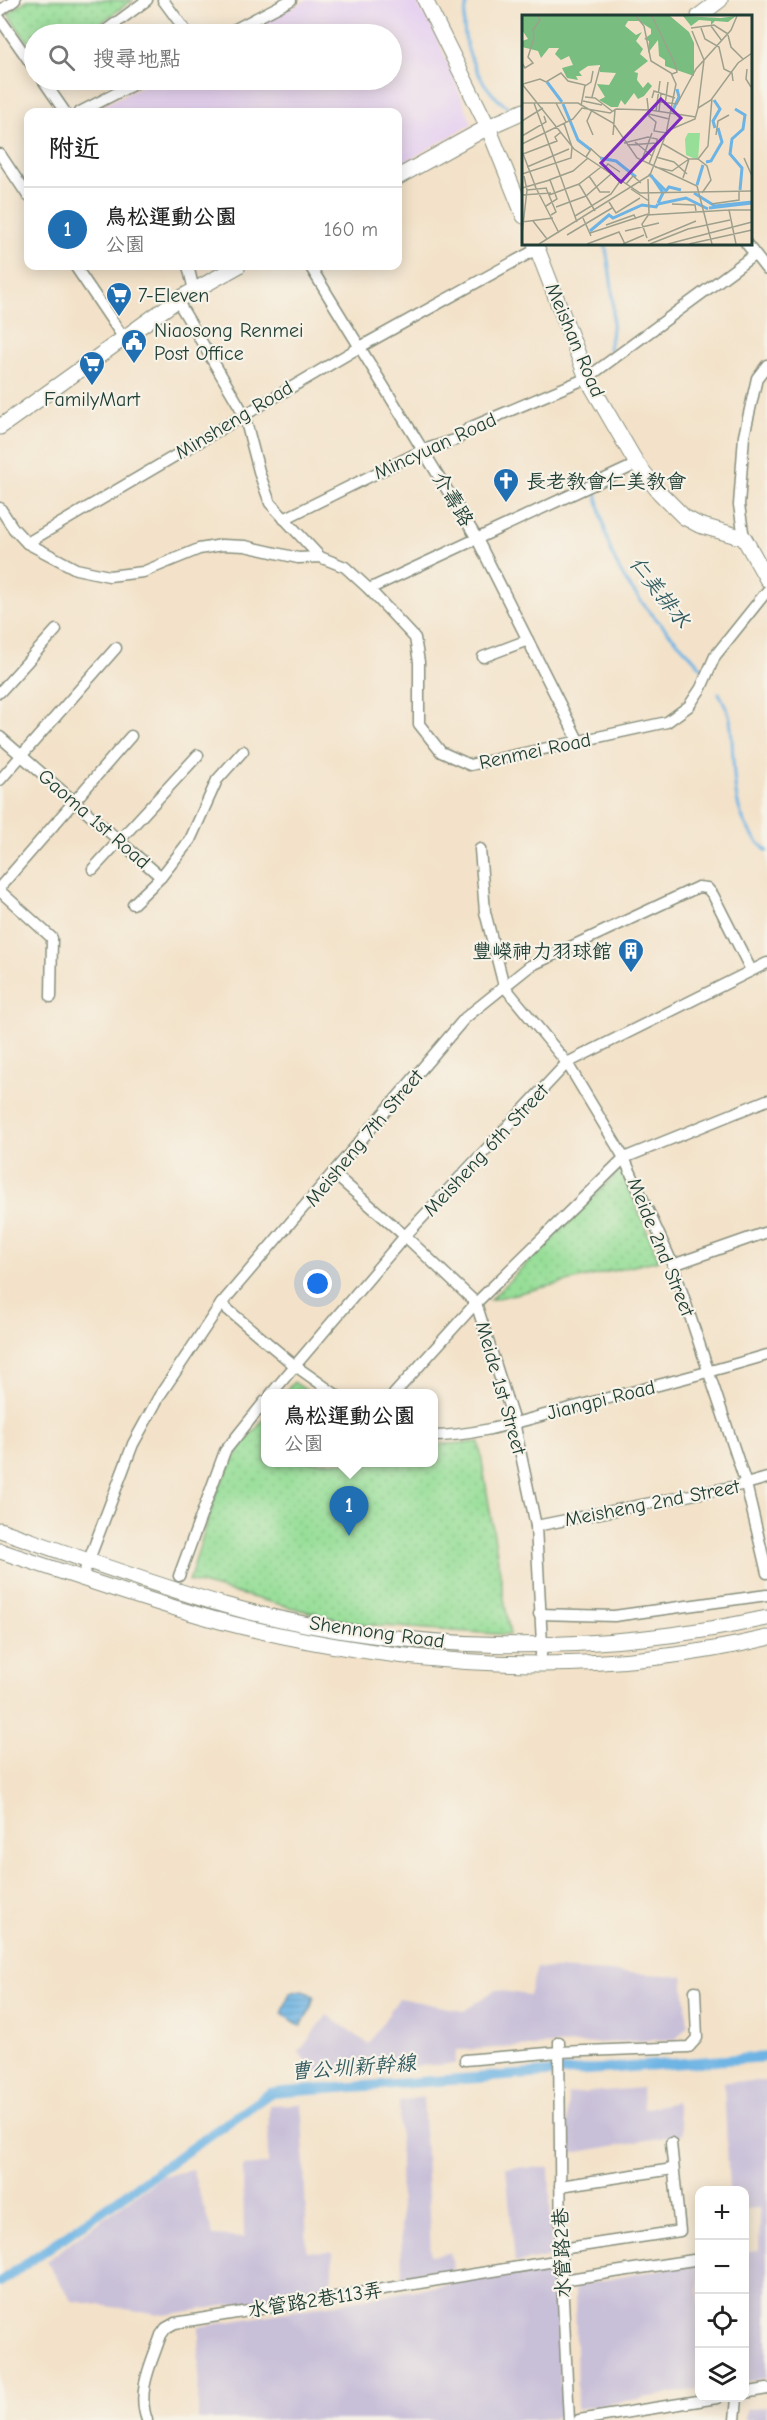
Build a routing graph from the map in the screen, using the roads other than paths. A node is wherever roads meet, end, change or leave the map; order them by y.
1 (15, 0) edge
2 (147, 0) edge
3 (163, 0) edge
4 (291, 0) edge
5 (425, 0) edge
6 (720, 0) edge
7 (0, 11) edge
8 (700, 15) edge
9 (0, 18) edge
10 (114, 24) edge
11 (181, 24) edge
12 (245, 24) edge
13 (24, 53) edge
14 (50, 90) edge
15 (123, 90) edge
16 (62, 108) edge
17 (88, 108) edge
18 (522, 112) edge
19 (488, 127) junction
20 (0, 154) edge
21 (402, 175) edge
22 (24, 190) edge
23 (522, 211) edge
24 (747, 244) edge
25 (536, 246) edge
26 (754, 255) junction
27 (78, 270) edge
28 (189, 270) edge
29 (231, 270) edge
30 (312, 270) edge
31 (767, 270) edge
32 (194, 290) junction
33 (177, 300) junction
34 (123, 337) junction
35 (360, 346) junction
36 (767, 365) edge
37 (587, 378) junction
38 (244, 414) junction
39 (0, 427) edge
40 (423, 450) junction
41 (637, 464) junction
42 (0, 508) edge
43 (284, 519) junction
44 (477, 537) junction
45 (744, 537) junction
46 (27, 543) junction
47 (320, 557) junction
48 (767, 579) edge
49 (369, 589) junction
50 (767, 591) edge
51 (56, 630) dead end
52 (528, 640) junction
53 (116, 648) dead end
54 (483, 657) dead end
55 (0, 692) edge
56 (131, 736) dead end
57 (0, 737) edge
58 (579, 742) junction
59 (243, 751) dead end
60 (21, 755) junction
61 (198, 755) dead end
62 (0, 780) edge
63 (74, 801) junction
64 (120, 842) junction
65 (480, 849) dead end
66 (93, 869) dead end
67 (161, 877) junction
68 (0, 889) edge
69 (133, 904) dead end
70 (767, 963) edge
71 (751, 970) junction
72 (504, 986) junction
73 (51, 997) dead end
74 (567, 1063) junction
75 (767, 1100) edge
76 (624, 1158) junction
77 (334, 1174) junction
78 (767, 1232) edge
79 (405, 1236) junction
80 (673, 1265) junction
81 (477, 1303) junction
82 (221, 1304) junction
83 (767, 1355) edge
84 (294, 1365) junction
85 (709, 1372) junction
86 (275, 1389) edge
87 (328, 1389) edge
88 (399, 1389) edge
89 (261, 1406) edge
90 (514, 1422) junction
91 (438, 1436) edge
92 (767, 1478) edge
93 (746, 1484) junction
94 (536, 1526) junction
95 (0, 1530) edge
96 (0, 1551) edge
97 (87, 1561) junction
98 (767, 1573) edge
99 (179, 1576) dead end
100 (82, 1578) junction
101 (767, 1595) edge
102 (539, 1614) junction
103 (767, 1618) edge
104 (767, 1638) edge
105 (542, 1644) junction
106 (540, 1664) junction
107 (695, 1991) dead end
108 (560, 2052) junction
109 (465, 2060) dead end
110 (671, 2143) dead end
111 (674, 2169) junction
112 (560, 2186) junction
113 (561, 2254) junction
114 (695, 2260) edge
115 (562, 2280) junction
116 (767, 2389) edge
117 (749, 2392) edge
118 (695, 2401) edge
119 (737, 2402) edge
120 (147, 2420) edge
121 (569, 2420) edge
122 (579, 2420) edge
123 (735, 2420) edge

1 - 7 street
2 - 10 street
3 - 11 street
4 - 12 street
5 - 19 street
6 - 8 street
9 - 13 street
14 - 16 street
15 - 17 street
18 - 19 street
19 - 21 street
19 - 23 street
20 - 22 street
24 - 26 street
25 - 35 street, Minsheng Road
25 - 37 street, Meishan Road
26 - 31 street
26 - 37 street, Mincyuan Road
27 - 34 street
28 - 32 street
29 - 32 street
30 - 35 street, 介壽路
32 - 33 street
33 - 34 street
33 - 38 street
34 - 39 street
35 - 38 street, Minsheng Road
35 - 40 street, 介壽路
36 - 45 street
37 - 40 street, Mincyuan Road
37 - 41 street, Meishan Road
38 - 43 street
38 - 46 street, Minsheng Road
40 - 43 street, Mincyuan Road
40 - 44 street, 介壽路
41 - 44 street
41 - 45 street, Meishan Road
42 - 46 street, Renmei Road
43 - 47 street
44 - 49 street
44 - 52 street, 介壽路
45 - 48 street
46 - 47 street, Renmei Road
47 - 49 street, Renmei Road
49 - 58 street, Renmei Road
50 - 58 street, Renmei Road
51 - 55 street
52 - 54 street
52 - 58 street, 介壽路
53 - 60 street
56 - 63 street
57 - 60 street, Gaoma 1st Road
59 - 67 street
60 - 62 street
60 - 63 street, Gaoma 1st Road
61 - 64 street
63 - 64 street, Gaoma 1st Road
63 - 68 street
64 - 66 street
64 - 67 street, Gaoma 1st Road
65 - 72 street
67 - 69 street
68 - 73 street
70 - 71 street, Meisheng 6th Street
71 - 72 street, Meisheng 7th Street
71 - 74 street, Meisheng 6th Street
72 - 74 street, Meide 2nd Street
72 - 77 street, Meisheng 7th Street
74 - 76 street, Meide 2nd Street
74 - 79 street, Meisheng 6th Street
75 - 76 street
76 - 80 street, Meide 2nd Street
76 - 81 street
77 - 79 street, Meide 1st Street
77 - 82 street, Meisheng 7th Street
78 - 80 street
79 - 81 street, Meide 1st Street
79 - 84 street, Meisheng 6th Street
80 - 85 street, Meide 2nd Street
81 - 88 street
81 - 90 street, Meide 1st Street
82 - 84 street
82 - 97 street, Meisheng 7th Street
83 - 85 street, Jiangpi Road
84 - 86 street, Meisheng 6th Street
84 - 87 street
85 - 90 street, Jiangpi Road
85 - 93 street, Meide 2nd Street
89 - 99 street
90 - 91 street, Jiangpi Road
90 - 94 street, Meide 1st Street
92 - 93 street, Meisheng 2nd Street
93 - 94 street, Meisheng 2nd Street
93 - 98 street, Meide 2nd Street
94 - 102 street, Meide 1st Street
95 - 97 street, Shennong Road
96 - 100 street, Shennong Road
97 - 100 street, Meisheng 7th Street
97 - 105 street, Shennong Road
100 - 106 street, Shennong Road
101 - 102 street
102 - 105 street, Meide 1st Street
103 - 105 street, Shennong Road
104 - 106 street, Shennong Road
105 - 106 street, Meide 1st Street
107 - 108 street
108 - 109 street
108 - 112 street, 水管路2巷
110 - 111 street
111 - 112 street
111 - 113 street, 水管路2巷113弄
112 - 113 street, 水管路2巷
113 - 115 street, 水管路2巷
113 - 120 street, 水管路2巷113弄
114 - 115 street
115 - 121 street, 水管路2巷
116 - 117 street
118 - 122 street
119 - 123 street

